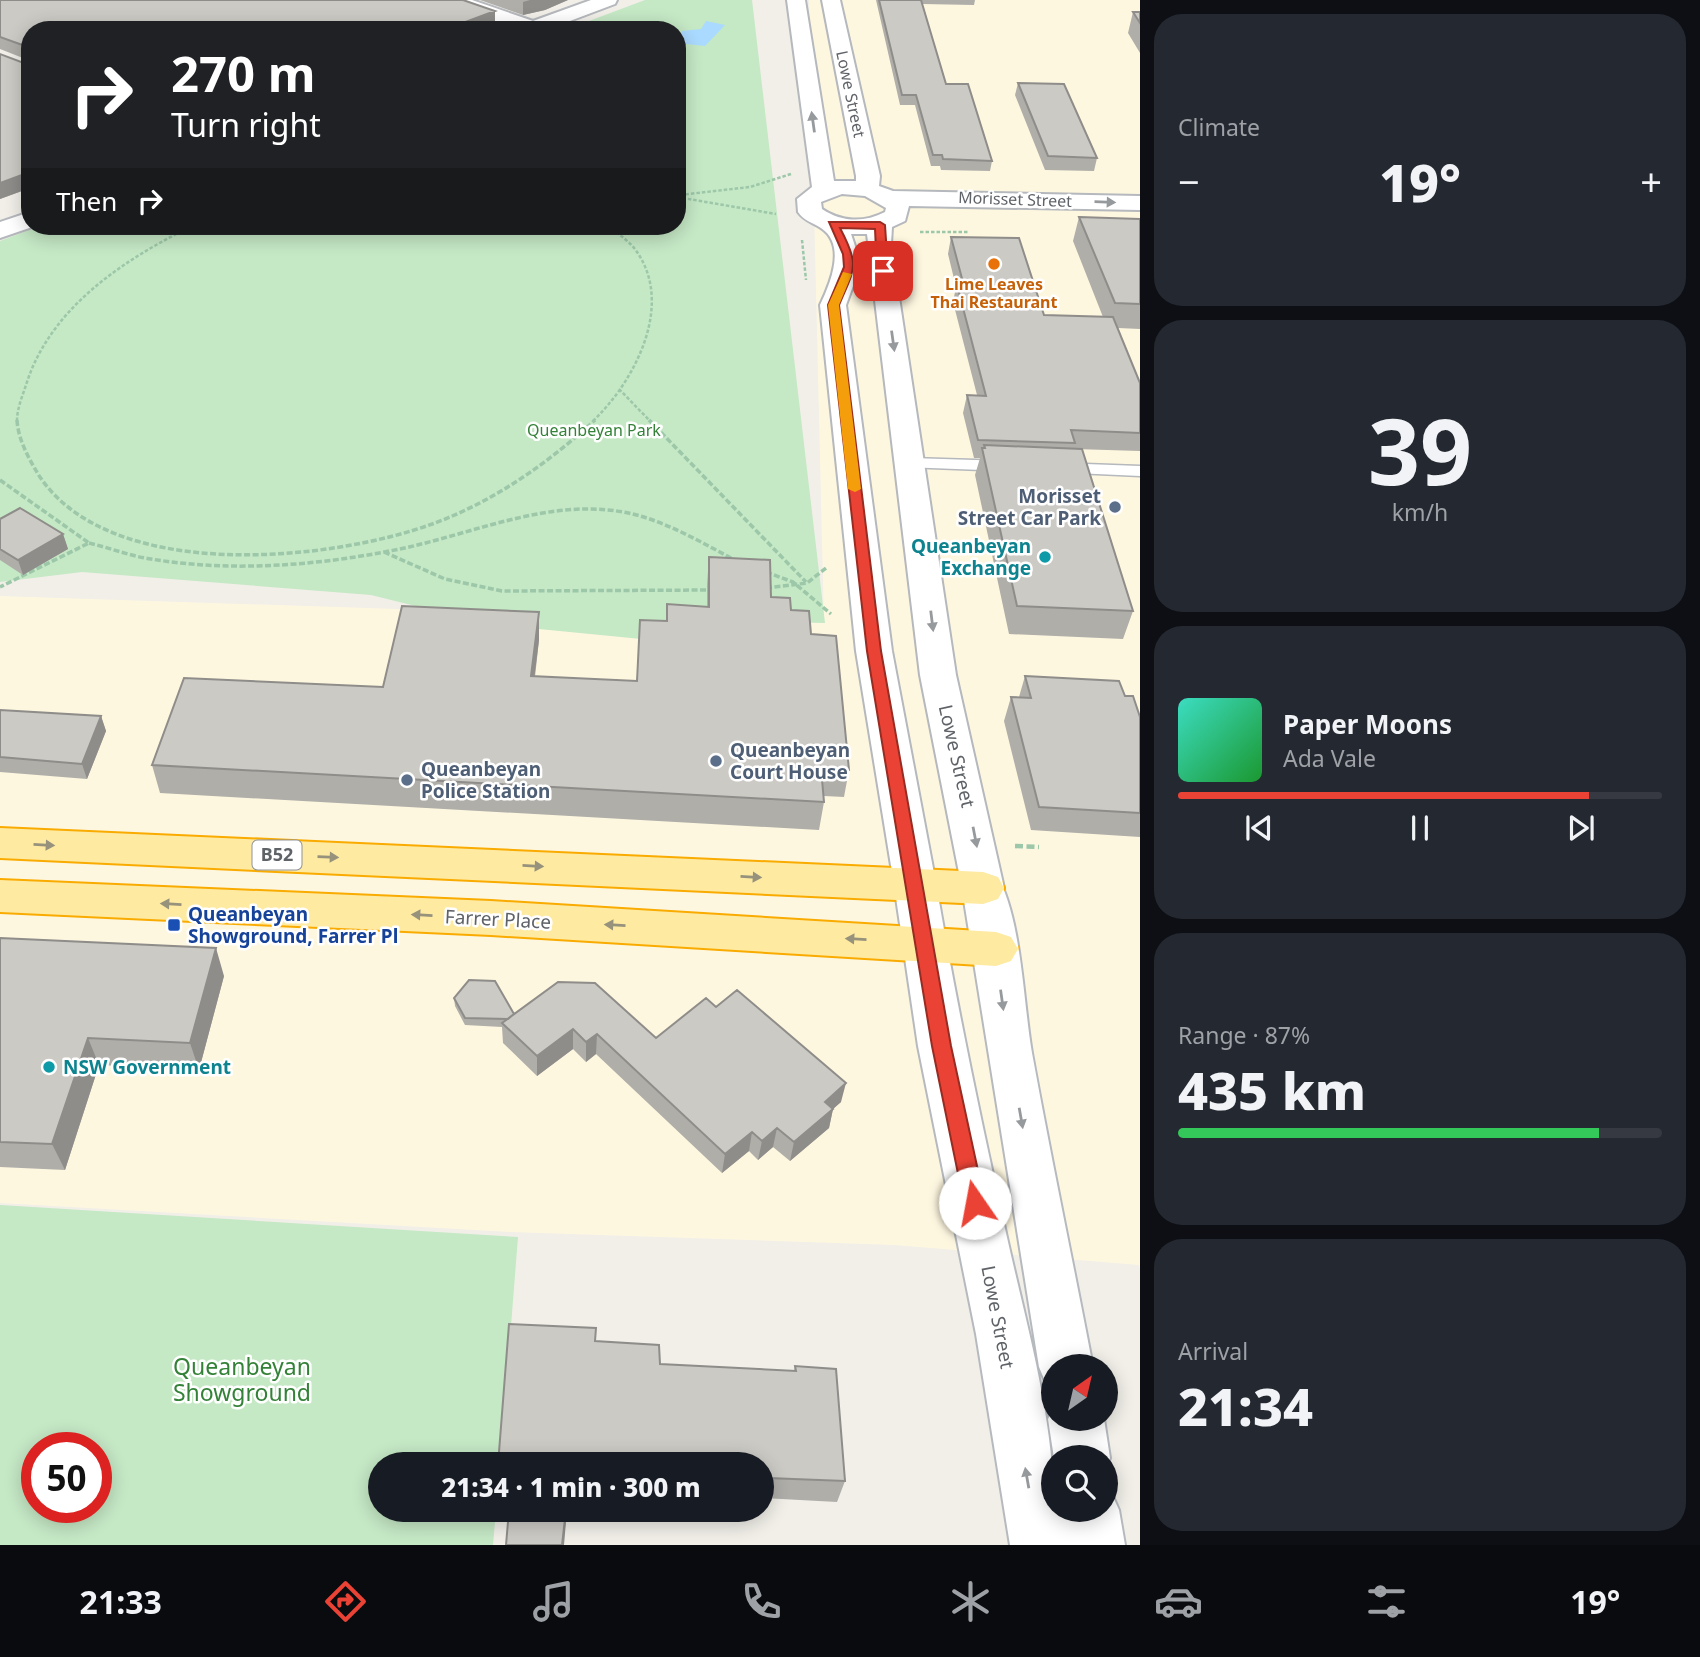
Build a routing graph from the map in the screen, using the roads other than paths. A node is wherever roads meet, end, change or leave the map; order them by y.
1 (454, 0) edge
2 (608, 0) edge
3 (796, 0) edge
4 (831, 0) edge
5 (509, 21) edge
6 (552, 21) edge
7 (867, 189) junction
8 (824, 190) junction
9 (1140, 203) edge
10 (889, 213) junction
11 (21, 223) edge
12 (833, 224) junction
13 (1140, 224) edge
14 (0, 231) edge
15 (911, 463) junction
16 (1140, 471) edge
17 (0, 843) edge
18 (89, 847) junction
19 (915, 884) junction
20 (984, 888) junction
21 (0, 896) edge
22 (69, 899) junction
23 (924, 943) junction
24 (996, 948) junction
25 (1064, 1354) edge
26 (1092, 1522) edge
27 (1039, 1545) edge
28 (1096, 1545) edge

1 - 5 street
2 - 6 street
8 -> 3 street, Lowe Street
4 - 7 street, Lowe Street
7 - 8 street
7 - 10 street
8 - 12 street
10 -> 9 street, Morisset Street
10 - 12 street
10 - 13 street, Morisset Street
10 -> 15 street, Lowe Street
11 - 14 street
12 - 19 street, Lowe Street
15 - 16 lane
15 -> 20 street, Lowe Street
17 -> 18 highway, B52
18 -> 19 highway, B52
18 - 22 highway
19 - 20 highway, B52
19 - 23 street, Lowe Street
20 - 24 street, Lowe Street
21 - 22 highway, Farrer Place
23 -> 22 highway, Farrer Place
23 - 24 highway, Farrer Place
27 -> 23 street, Lowe Street
24 -> 25 street, Lowe Street
26 - 28 street

